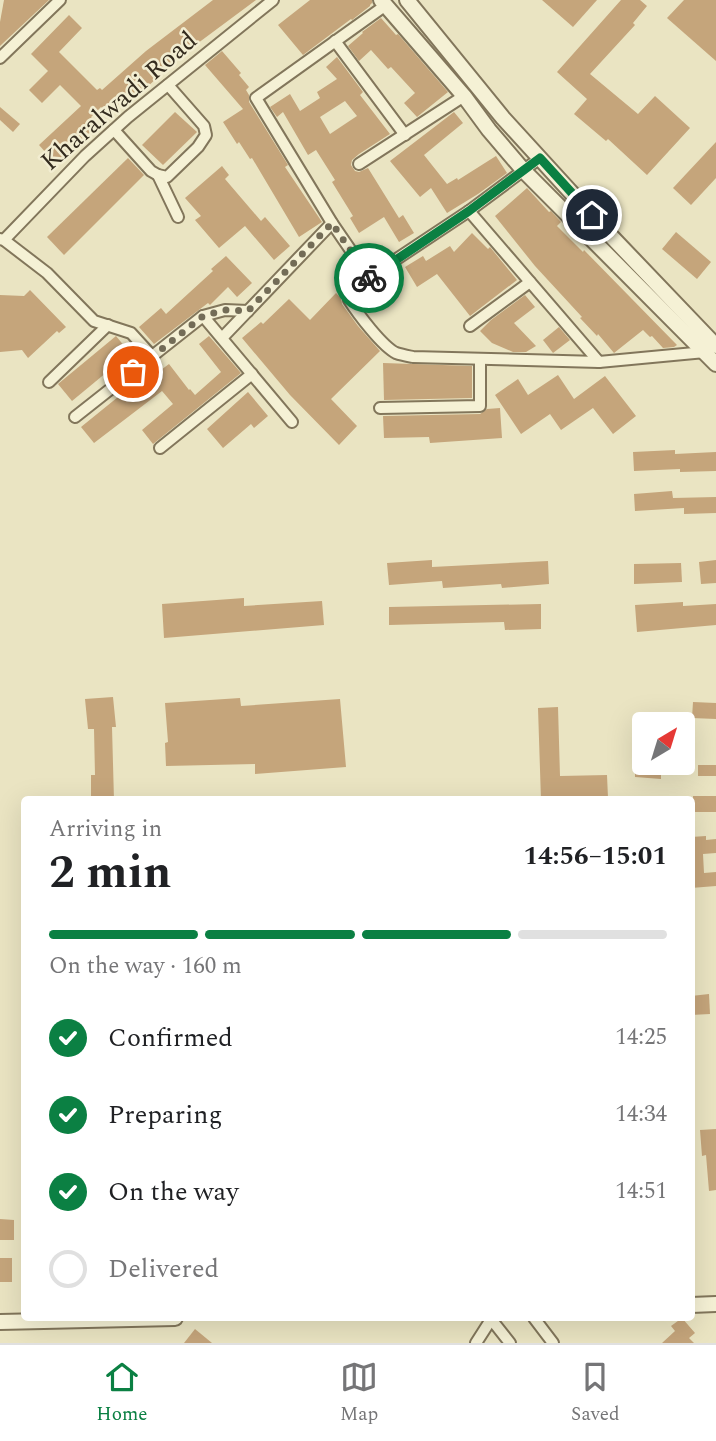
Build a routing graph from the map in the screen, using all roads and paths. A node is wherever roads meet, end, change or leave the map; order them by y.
1 (60, 0) edge
2 (273, 0) edge
3 (407, 0) edge
4 (383, 3) edge
5 (335, 41) junction
6 (0, 58) edge
7 (168, 85) junction
8 (464, 96) junction
9 (114, 130) junction
10 (405, 135) junction
11 (540, 158) junction
12 (359, 164) dead end
13 (524, 171) junction
14 (158, 175) junction
15 (469, 211) junction
16 (178, 217) dead end
17 (332, 223) junction
18 (2, 240) edge
19 (369, 278) junction
20 (530, 282) junction
21 (248, 311) junction
22 (203, 316) junction
23 (108, 326) junction
24 (470, 326) dead end
25 (222, 338) junction
26 (711, 347) edge
27 (152, 356) junction
28 (480, 359) junction
29 (599, 362) junction
30 (716, 363) edge
31 (252, 374) junction
32 (49, 382) dead end
33 (380, 408) dead end
34 (75, 417) dead end
35 (292, 422) dead end
36 (160, 448) dead end
37 (716, 1304) edge
38 (695, 1305) edge
39 (44, 1321) edge
40 (489, 1321) edge
41 (493, 1321) edge
42 (536, 1321) edge
43 (0, 1322) edge
44 (479, 1341) edge
45 (510, 1343) edge
46 (553, 1343) edge

1 - 6 street
2 - 7 street, Kharalwadi Road
3 - 11 street
4 - 5 street
4 - 8 street
5 - 10 street
5 - 17 street
7 - 9 street, Kharalwadi Road
7 - 14 street
8 - 10 street
8 - 13 street
9 - 14 street
9 - 18 street, Kharalwadi Road
10 - 12 street
11 - 13 street
11 - 26 street
13 - 15 street
13 - 26 street
14 - 16 street
15 - 19 street
15 - 20 street
17 - 19 street
17 - 21 street
18 - 23 street
19 - 28 street
20 - 24 street
20 - 29 street
21 - 22 street
21 - 25 street
22 - 25 street
22 - 27 street
23 - 27 street
23 - 32 street
25 - 31 street
26 - 29 street
26 - 30 street
27 - 34 street
28 - 29 street
28 - 33 street
31 - 35 street
31 - 36 street
37 - 38 street
39 - 43 street
40 - 44 street
41 - 45 street
42 - 46 street

